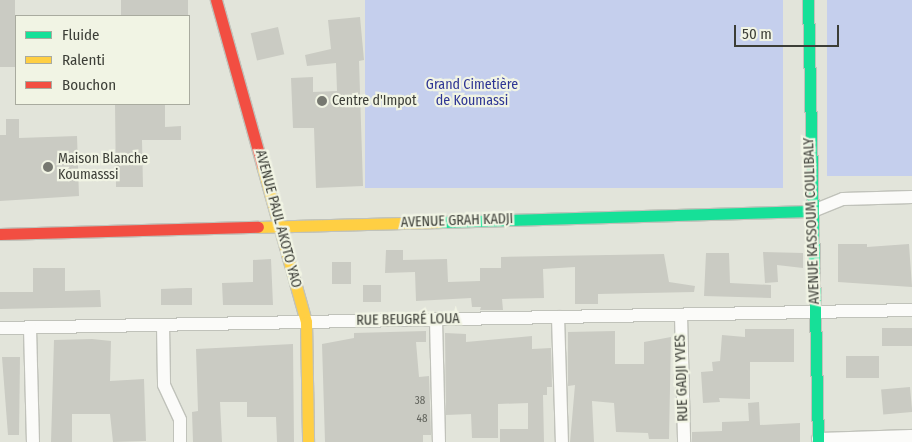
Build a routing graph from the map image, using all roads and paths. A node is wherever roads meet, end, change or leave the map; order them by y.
1 (216, 0) edge
2 (808, 0) edge
3 (912, 197) edge
4 (813, 211) junction
5 (280, 226) junction
6 (0, 234) edge
7 (912, 310) edge
8 (815, 312) junction
9 (681, 315) junction
10 (558, 317) junction
11 (436, 320) junction
12 (306, 322) junction
13 (163, 325) junction
14 (0, 328) edge
15 (30, 328) junction
16 (912, 436) edge
17 (818, 440) edge
18 (33, 442) edge
19 (180, 442) edge
20 (308, 442) edge
21 (439, 442) edge
22 (562, 442) edge
23 (684, 442) edge

1 - 5 street, AVENUE PAUL AKOTO YAO
2 - 4 street, AVENUE KASSOUM COULIBALY
3 - 4 street, AVENUE GRAH KADJI
4 - 5 street, AVENUE GRAH KADJI
4 - 8 street, AVENUE KASSOUM COULIBALY
5 - 6 street, AVENUE GRAH KADJI
5 - 12 street, AVENUE PAUL AKOTO YAO
7 - 8 street, RUE BEUGRÉ LOUA
8 - 9 street, RUE BEUGRÉ LOUA
8 - 17 street, AVENUE KASSOUM COULIBALY
9 - 10 street, RUE BEUGRÉ LOUA
9 - 23 street, RUE GADJI YVES
10 - 11 street, RUE BEUGRÉ LOUA
10 - 22 street
11 - 12 street, RUE BEUGRÉ LOUA
11 - 21 street
12 - 13 street, RUE BEUGRÉ LOUA
12 - 20 street, AVENUE PAUL AKOTO YAO
13 - 15 street, RUE BEUGRÉ LOUA
13 - 19 street
14 - 15 street, RUE BEUGRÉ LOUA
15 - 18 street
16 - 17 street

